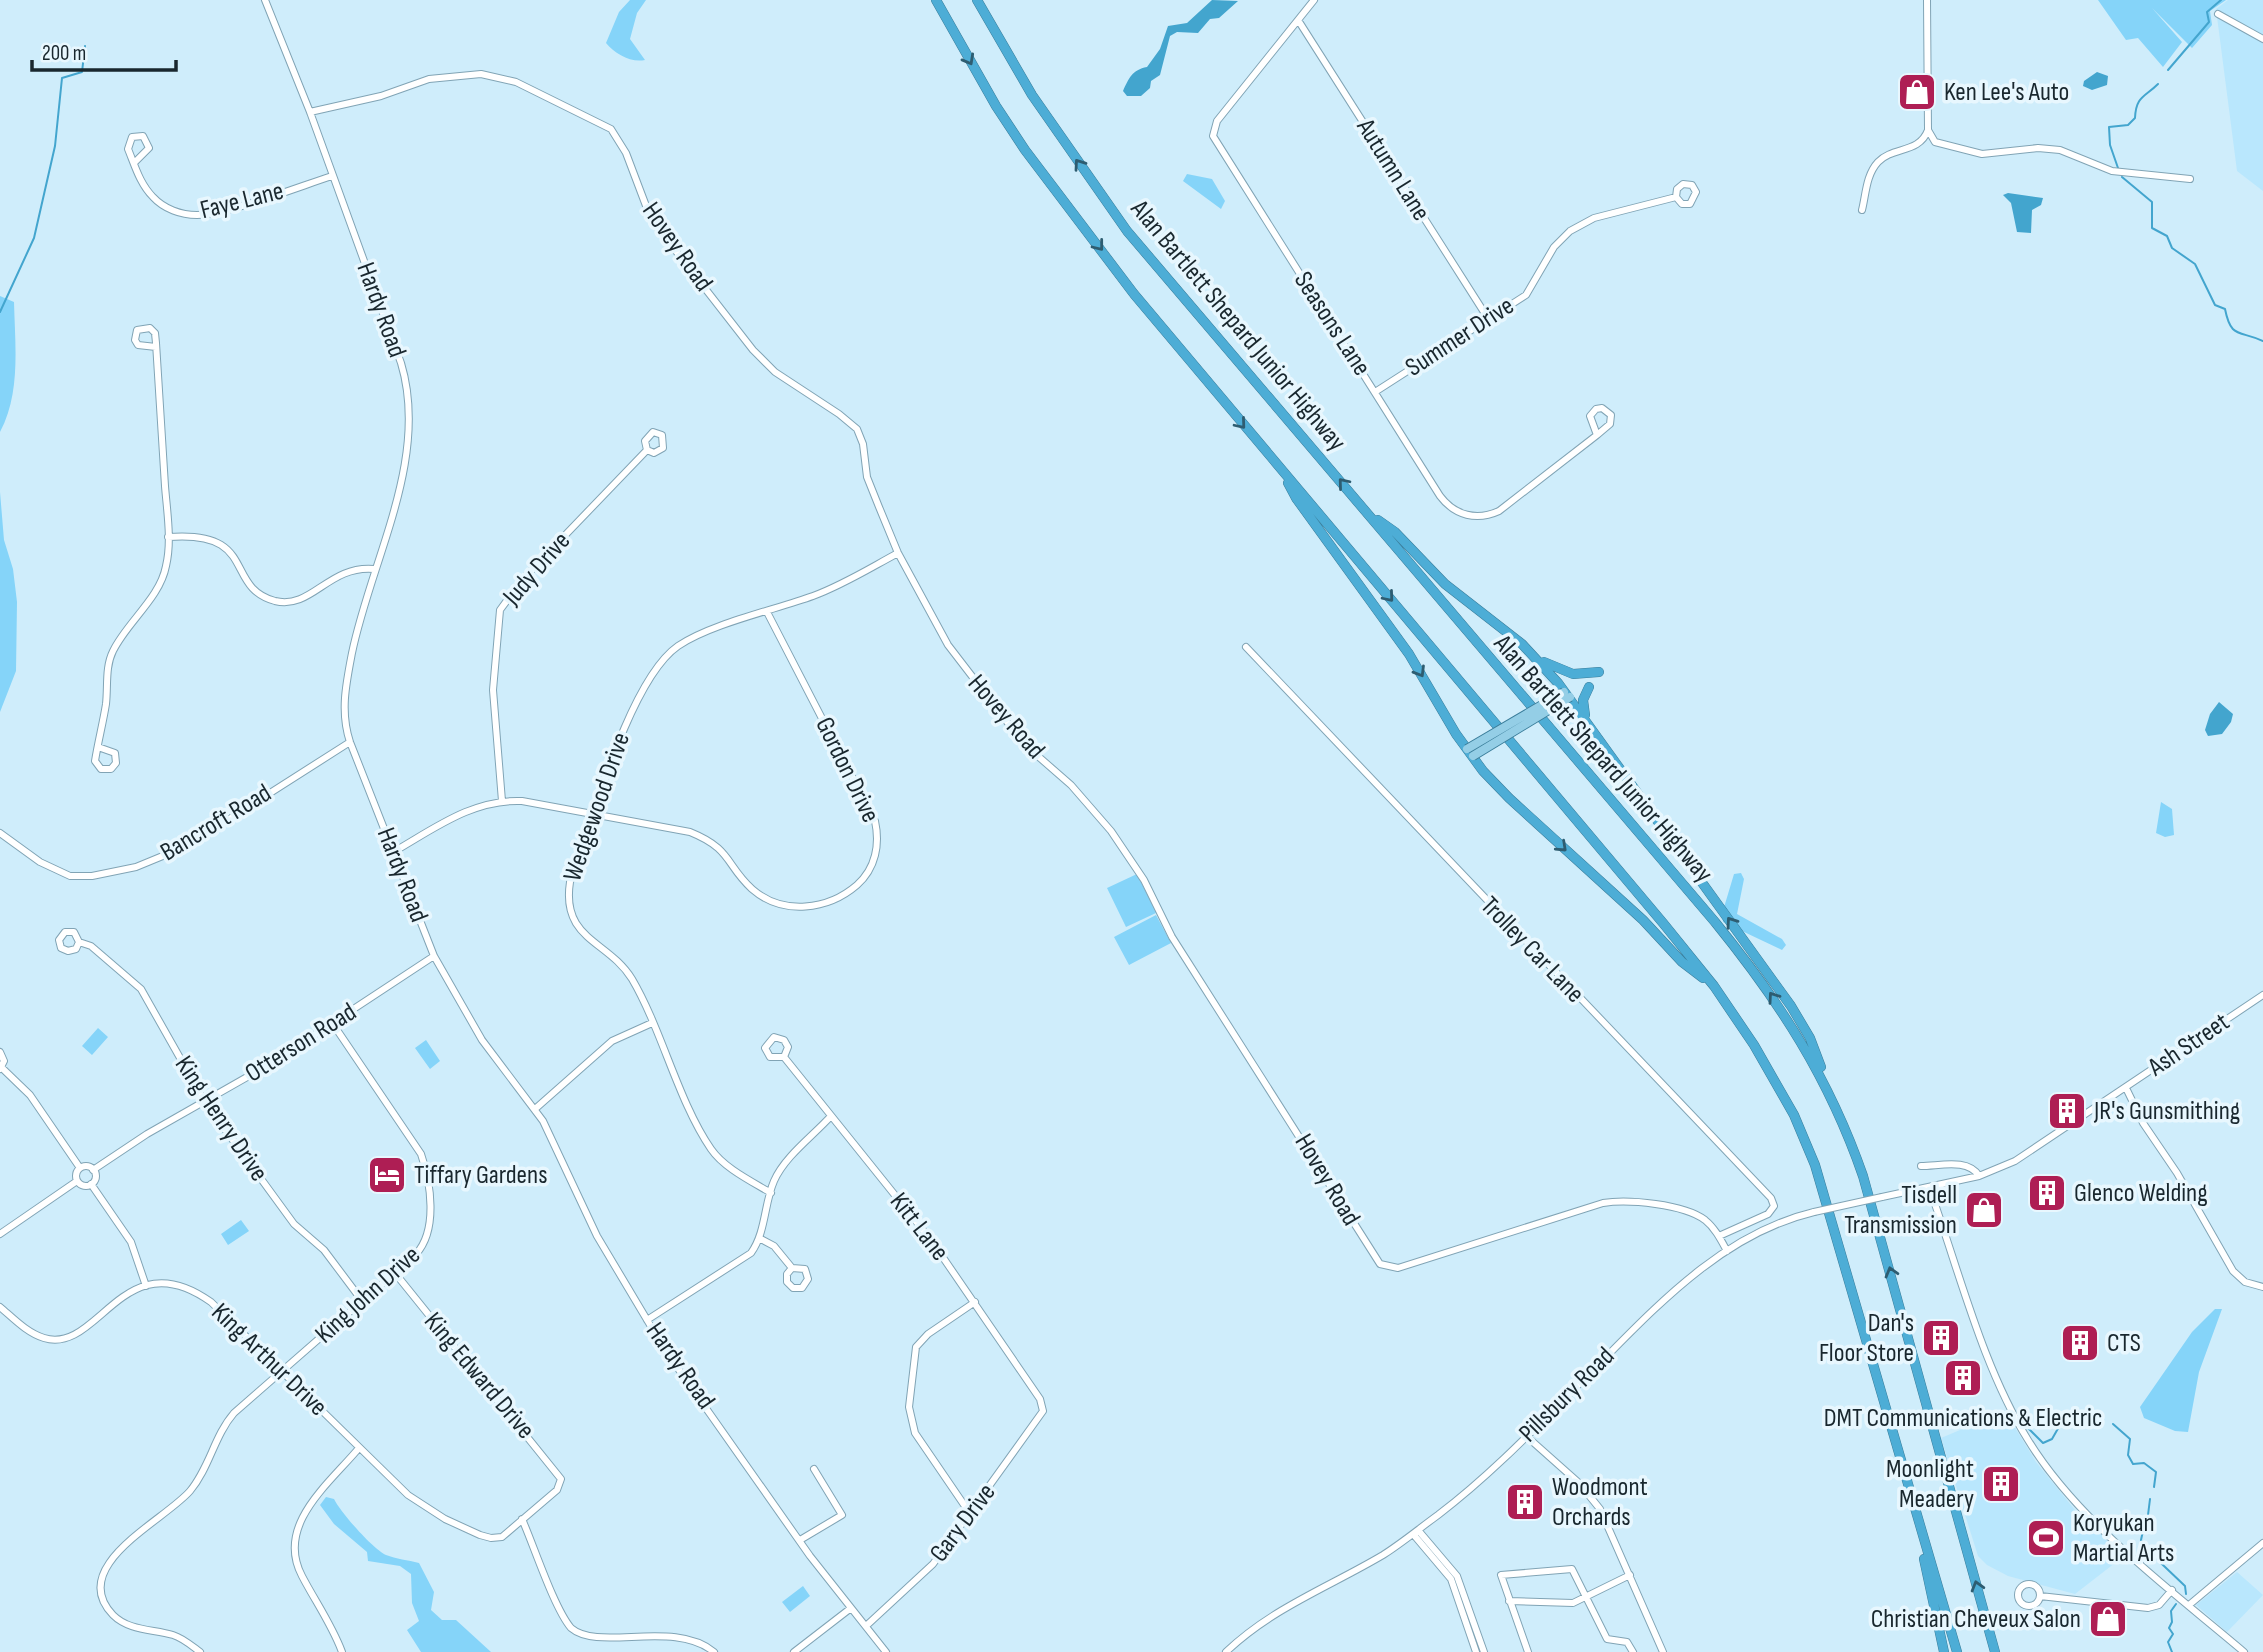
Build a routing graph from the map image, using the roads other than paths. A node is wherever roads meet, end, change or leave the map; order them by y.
1 (265, 0) edge
2 (936, 0) edge
3 (977, 0) edge
4 (1314, 0) edge
5 (1927, 0) edge
6 (2218, 14) dead end
7 (1298, 20) junction
8 (2263, 39) edge
9 (310, 112) junction
10 (1928, 130) junction
11 (1919, 144) junction
12 (1938, 144) junction
13 (134, 163) dead end
14 (332, 176) junction
15 (2190, 179) dead end
16 (1676, 197) dead end
17 (1861, 210) dead end
18 (1489, 320) junction
19 (156, 347) dead end
20 (1375, 392) junction
21 (1597, 435) dead end
22 (647, 450) dead end
23 (1284, 475) junction
24 (1367, 512) junction
25 (168, 537) junction
26 (898, 553) junction
27 (374, 569) junction
28 (767, 612) junction
29 (1246, 647) dead end
30 (1531, 653) junction
31 (1599, 672) dead end
32 (1588, 687) dead end
33 (1567, 694) junction
34 (1589, 723) junction
35 (351, 742) junction
36 (98, 747) dead end
37 (1470, 753) junction
38 (502, 802) junction
39 (594, 814) junction
40 (0, 833) edge
41 (394, 851) junction
42 (79, 942) dead end
43 (434, 956) junction
44 (1714, 986) junction
45 (2263, 995) edge
46 (652, 1023) junction
47 (333, 1024) junction
48 (0, 1052) edge
49 (784, 1057) dead end
50 (1, 1068) edge
51 (1826, 1085) junction
52 (2126, 1088) junction
53 (205, 1102) junction
54 (535, 1109) junction
55 (831, 1116) junction
56 (1921, 1166) dead end
57 (80, 1168) junction
58 (93, 1170) junction
59 (1979, 1176) junction
60 (77, 1181) junction
61 (91, 1184) junction
62 (1929, 1187) junction
63 (771, 1193) junction
64 (0, 1234) edge
65 (1719, 1236) junction
66 (759, 1238) junction
67 (1727, 1251) junction
68 (792, 1268) dead end
69 (395, 1273) junction
70 (146, 1286) junction
71 (2263, 1287) edge
72 (363, 1302) junction
73 (975, 1302) junction
74 (0, 1307) edge
75 (647, 1320) junction
76 (282, 1373) junction
77 (1043, 1406) joint
78 (1525, 1435) junction
79 (359, 1448) junction
80 (814, 1469) dead end
81 (561, 1479) joint
82 (1911, 1495) junction
83 (971, 1515) junction
84 (523, 1519) junction
85 (1415, 1532) junction
86 (800, 1540) junction
87 (2263, 1543) edge
88 (1630, 1576) junction
89 (2172, 1590) junction
90 (1588, 1596) junction
91 (2040, 1596) dead end
92 (1509, 1601) junction
93 (2189, 1605) junction
94 (851, 1608) junction
95 (866, 1626) junction
96 (200, 1652) edge
97 (342, 1652) edge
98 (715, 1652) edge
99 (794, 1652) edge
100 (886, 1652) edge
101 (1226, 1652) edge
102 (1476, 1652) edge
103 (1484, 1652) edge
104 (1528, 1652) edge
105 (1633, 1652) edge
106 (1663, 1652) edge
107 (1944, 1652) edge
108 (1957, 1652) edge
109 (1995, 1652) edge
110 (2244, 1652) edge

1 - 9 street, Hardy Road
2 -> 23 highway, Alan Bartlett Shepard Junior Highway
24 -> 3 highway, Alan Bartlett Shepard Junior Highway
4 - 7 street, Seasons Lane
5 - 10 street
6 - 8 street
7 - 18 street, Autumn Lane
7 - 20 street, Seasons Lane
9 - 14 street, Hardy Road
9 - 26 street, Hovey Road
10 - 11 street
10 - 12 street
11 - 12 street
11 - 17 street
12 - 15 street
13 - 14 street, Faye Lane
14 - 27 street, Hardy Road
16 - 18 street, Summer Drive
18 - 20 street, Summer Drive
19 - 25 street
20 - 21 street, Seasons Lane
22 - 38 street, Judy Drive
23 -> 37 highway
23 -> 44 highway, Alan Bartlett Shepard Junior Highway
24 - 30 highway
51 -> 24 highway, Alan Bartlett Shepard Junior Highway
25 - 27 street
25 - 36 street
26 - 28 street, Wedgewood Drive
26 - 65 street, Hovey Road
27 - 35 street, Hardy Road
28 - 39 street, Wedgewood Drive
28 - 39 street, Gordon Drive
29 - 65 street, Trolley Car Lane
30 - 31 highway
30 - 33 highway
32 - 34 highway
33 - 34 highway
33 - 37 main road, bridge
51 -> 34 highway
35 - 40 street, Bancroft Road
35 - 41 street, Hardy Road
37 -> 44 highway
38 - 39 street, Gordon Drive
38 - 41 street, Gordon Drive
39 - 46 street, Wedgewood Drive
41 - 43 street, Hardy Road
42 - 53 street, King Henry Drive
43 - 47 street, Otterson Road
43 - 54 street, Hardy Road
44 - 82 highway, Alan Bartlett Shepard Junior Highway
45 - 52 street, Ash Street
46 - 54 street
46 - 63 street, Wedgewood Drive
47 - 53 street, Otterson Road
47 - 69 street, King John Drive
48 - 50 street
49 - 55 street, Kitt Lane
50 - 57 street
109 -> 51 highway, Alan Bartlett Shepard Junior Highway
52 - 59 street, Ash Street
52 - 71 street
53 - 58 street, Otterson Road
53 - 72 street, King Henry Drive
54 - 75 street, Hardy Road
55 - 63 street
55 - 73 street, Kitt Lane
56 - 59 street
57 - 58 street
57 - 60 street
58 - 61 street
59 - 62 street, Ash Street
60 - 61 street
60 - 64 street
61 - 70 street
62 - 67 street, Pillsbury Road, bridge
62 - 89 street
63 - 66 street
65 - 67 street, Hovey Road
66 - 68 street
66 - 75 street
67 - 78 street, Pillsbury Road
69 - 72 street, King John Drive
69 - 81 street, King Edward Drive
70 - 74 street, King Arthur Drive
70 - 76 street, King Arthur Drive
72 - 76 street, King John Drive
73 - 77 street, Kitt Lane
73 - 83 street
75 - 86 street, Hardy Road
76 - 79 street, King Arthur Drive
76 - 96 street, King John Drive
77 - 83 street, Gary Drive
78 - 85 street, Pillsbury Road
78 - 88 street
79 - 84 street, King Arthur Drive
79 - 97 street
80 - 86 street
81 - 84 street, King Arthur Drive
82 - 107 highway
82 - 108 highway, Alan Bartlett Shepard Junior Highway
83 - 95 street, Gary Drive
84 - 98 street
85 - 101 street, Pillsbury Road
85 - 102 street
85 - 103 street
86 - 94 street, Hardy Road
87 - 93 street
88 - 90 street
88 - 106 street
89 - 91 street
89 - 93 street
90 - 92 street
90 - 92 street
90 - 105 street
92 - 104 street
93 - 110 street
94 - 95 street, Hardy Road
94 - 99 street
95 - 100 street, Hardy Road

